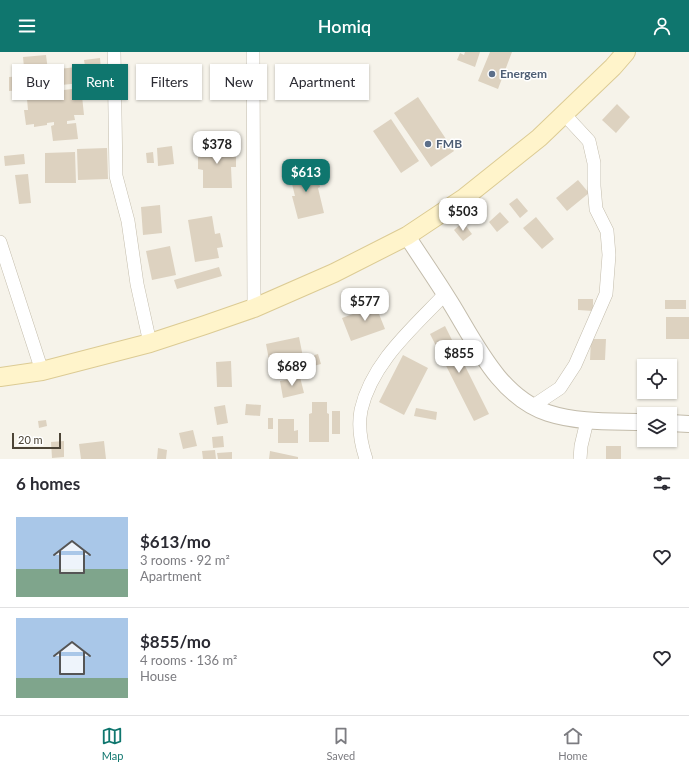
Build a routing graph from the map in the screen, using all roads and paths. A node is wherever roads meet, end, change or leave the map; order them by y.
1 (114, 52) edge
2 (253, 52) edge
3 (626, 52) edge
4 (613, 59) edge
5 (564, 114) junction
6 (407, 236) junction
7 (0, 242) edge
8 (445, 294) junction
9 (254, 308) junction
10 (150, 343) junction
11 (42, 371) junction
12 (0, 377) edge
13 (533, 406) junction
14 (587, 421) junction
15 (637, 422) edge
16 (677, 423) edge
17 (689, 424) edge
18 (366, 459) edge
19 (580, 459) edge

1 - 10 street
2 - 9 street
3 - 4 main road
4 - 5 main road
5 - 6 main road
5 - 13 street
6 - 8 street
6 - 9 main road
7 - 11 street
8 - 13 street
8 - 18 street
9 - 10 main road
10 - 11 main road
11 - 12 main road
13 - 14 street
14 - 15 street
14 - 19 street
16 - 17 street

